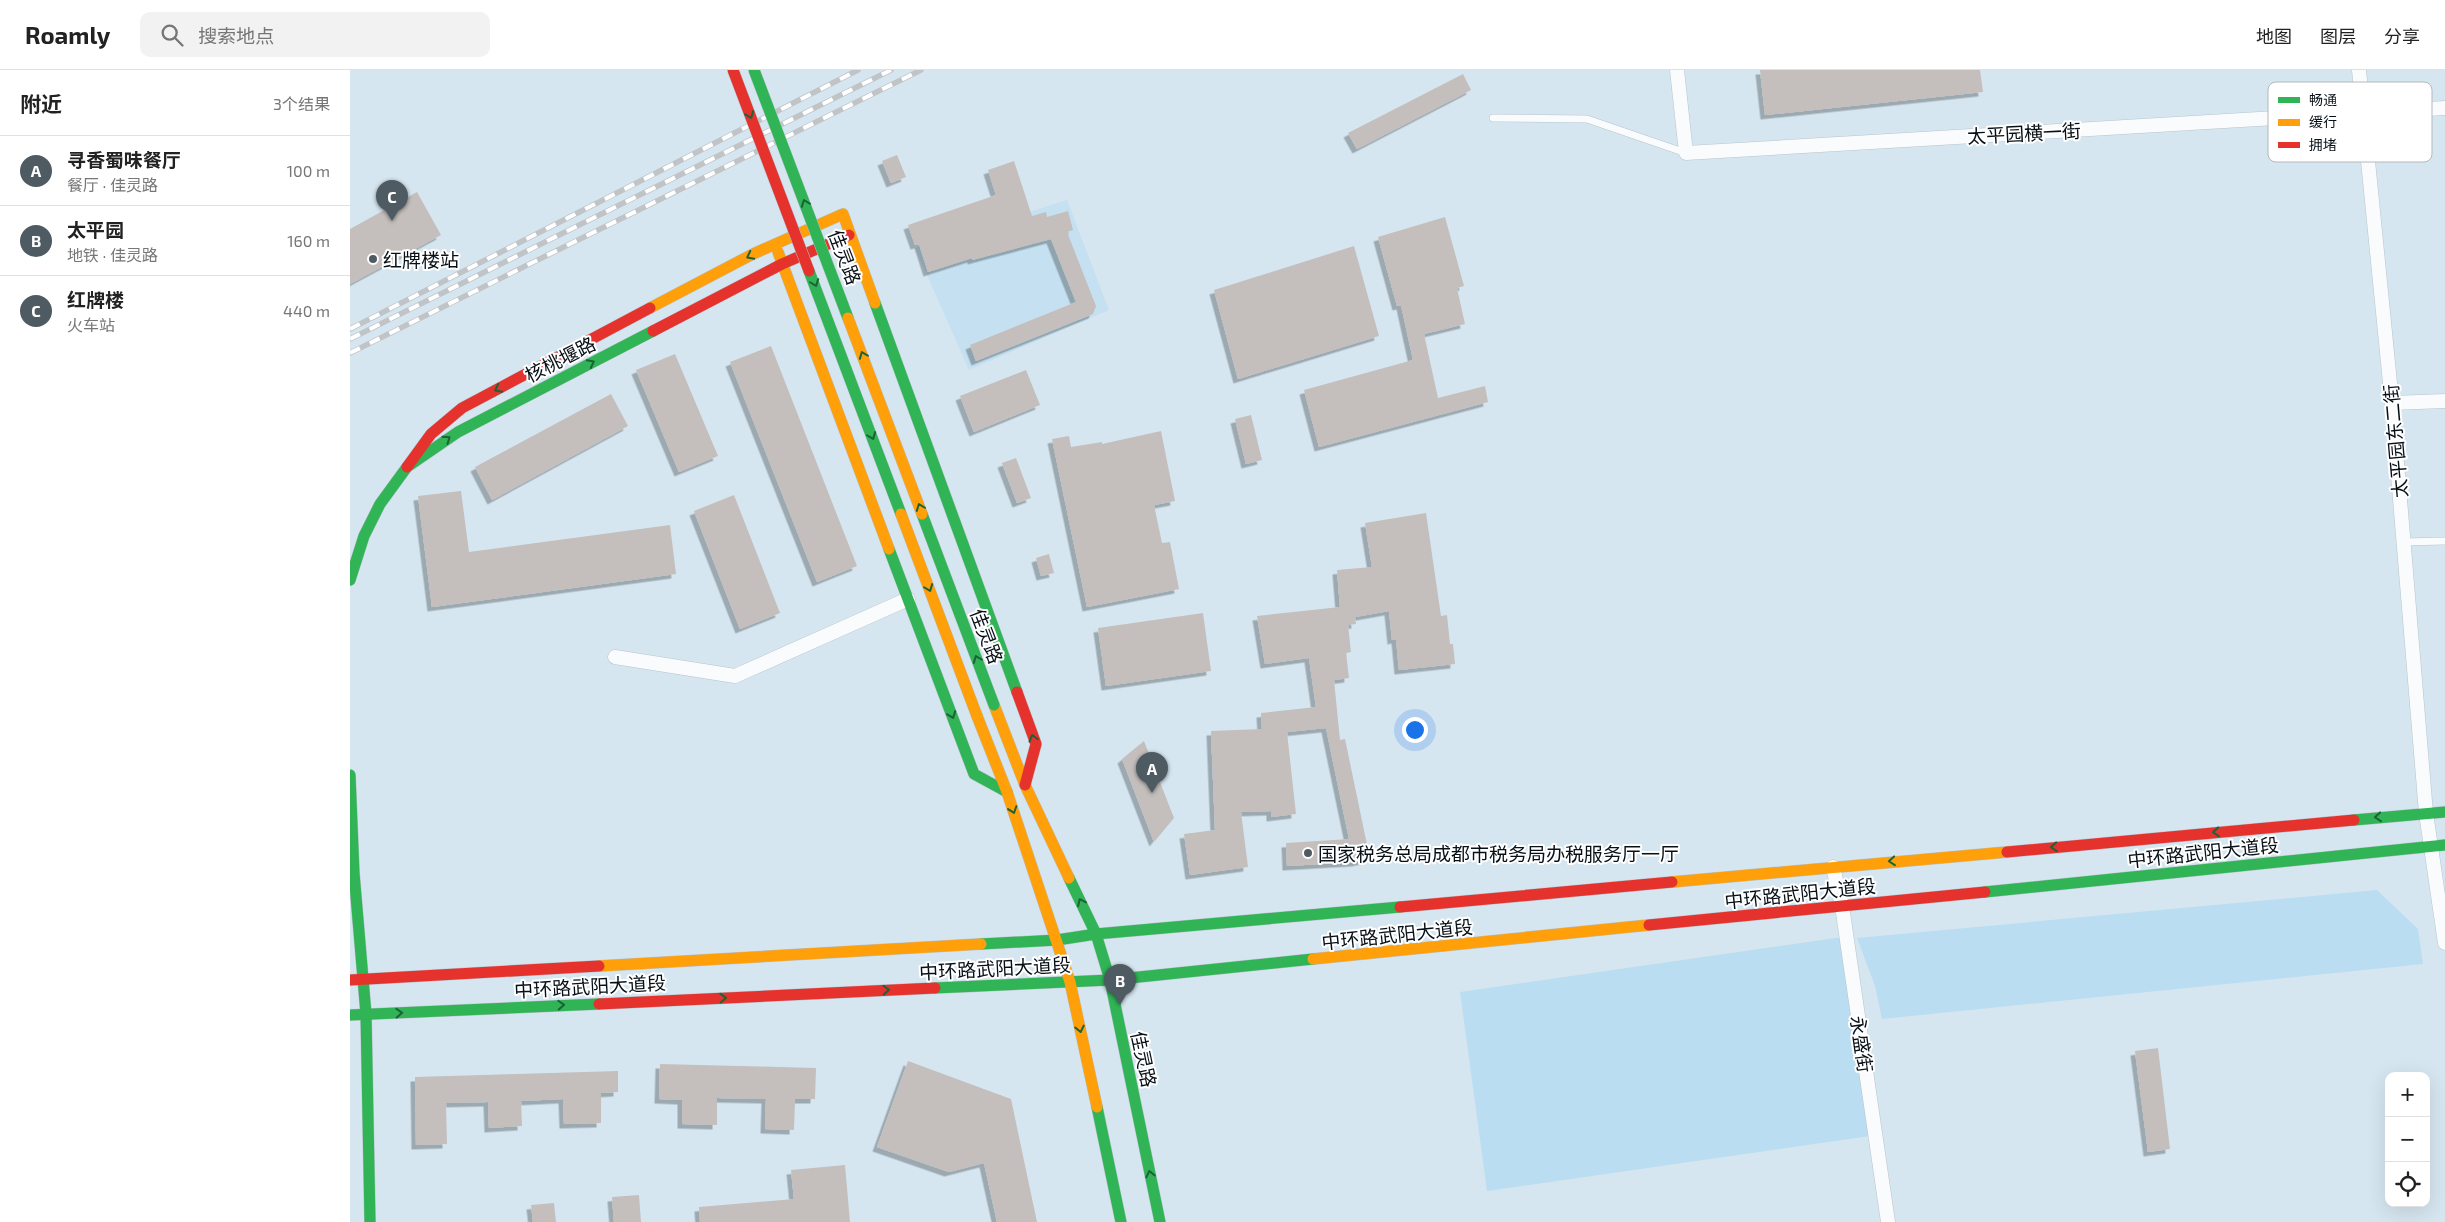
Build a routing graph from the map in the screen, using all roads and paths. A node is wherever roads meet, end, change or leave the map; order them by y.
1 (732, 70) edge
2 (754, 70) edge
3 (1677, 70) edge
4 (2445, 108) edge
5 (2432, 109) edge
6 (1493, 118) dead end
7 (2268, 118) edge
8 (1686, 153) junction
9 (2369, 162) edge
10 (849, 235) junction
11 (776, 243) junction
12 (782, 264) junction
13 (2445, 401) edge
14 (2392, 403) junction
15 (407, 467) junction
16 (2445, 541) edge
17 (2404, 542) junction
18 (350, 580) edge
19 (908, 599) junction
20 (615, 657) dead end
21 (350, 775) edge
22 (1025, 785) junction
23 (1007, 792) junction
24 (2445, 812) edge
25 (2426, 813) junction
26 (2439, 846) edge
27 (1834, 867) junction
28 (1842, 906) junction
29 (1096, 934) junction
30 (1057, 940) junction
31 (2445, 942) edge
32 (350, 980) edge
33 (364, 980) junction
34 (1110, 980) junction
35 (1070, 982) junction
36 (366, 1014) junction
37 (350, 1015) edge
38 (370, 1222) edge
39 (1121, 1222) edge
40 (1160, 1222) edge
41 (1888, 1222) edge

1 -> 23 main road, 佳灵路, bridge
22 -> 2 main road, 佳灵路, bridge
3 - 8 street
4 - 5 street, 太平园横一街
6 - 8 lane
7 - 8 street, 太平园横一街
9 - 14 street, 太平园东二街
10 - 11 main road
10 - 12 main road, 核桃堰路
22 -> 10 main road
11 - 12 main road
11 -> 15 main road
15 -> 12 main road, 核桃堰路
12 - 19 main road
13 - 14 street
14 - 17 street, 太平园东二街
15 - 18 main road, 核桃堰路
16 - 17 lane
17 - 25 street, 太平园东二街
19 - 20 street
19 -> 23 main road
21 - 33 main road
29 -> 22 main road, 佳灵路
23 -> 30 main road, 佳灵路
24 - 25 main road, 中环路武阳大道段
25 - 26 street, 太平园东二街
25 -> 27 main road, 中环路武阳大道段
26 - 28 main road, 中环路武阳大道段
26 - 31 street, 太平园东二街
27 - 28 street, 永盛街
27 - 29 main road, 中环路武阳大道段
28 - 34 main road, 中环路武阳大道段
28 - 41 street, 永盛街
29 - 30 main road, 中环路武阳大道段
29 - 34 main road, 佳灵路
30 - 33 main road, 中环路武阳大道段
30 - 35 main road, 佳灵路
32 - 33 main road, 中环路武阳大道段
33 - 36 main road
34 - 35 main road, 中环路武阳大道段
40 -> 34 main road, 佳灵路
36 -> 35 main road, 中环路武阳大道段
35 -> 39 main road, 佳灵路
36 - 37 main road, 中环路武阳大道段
36 - 38 main road

